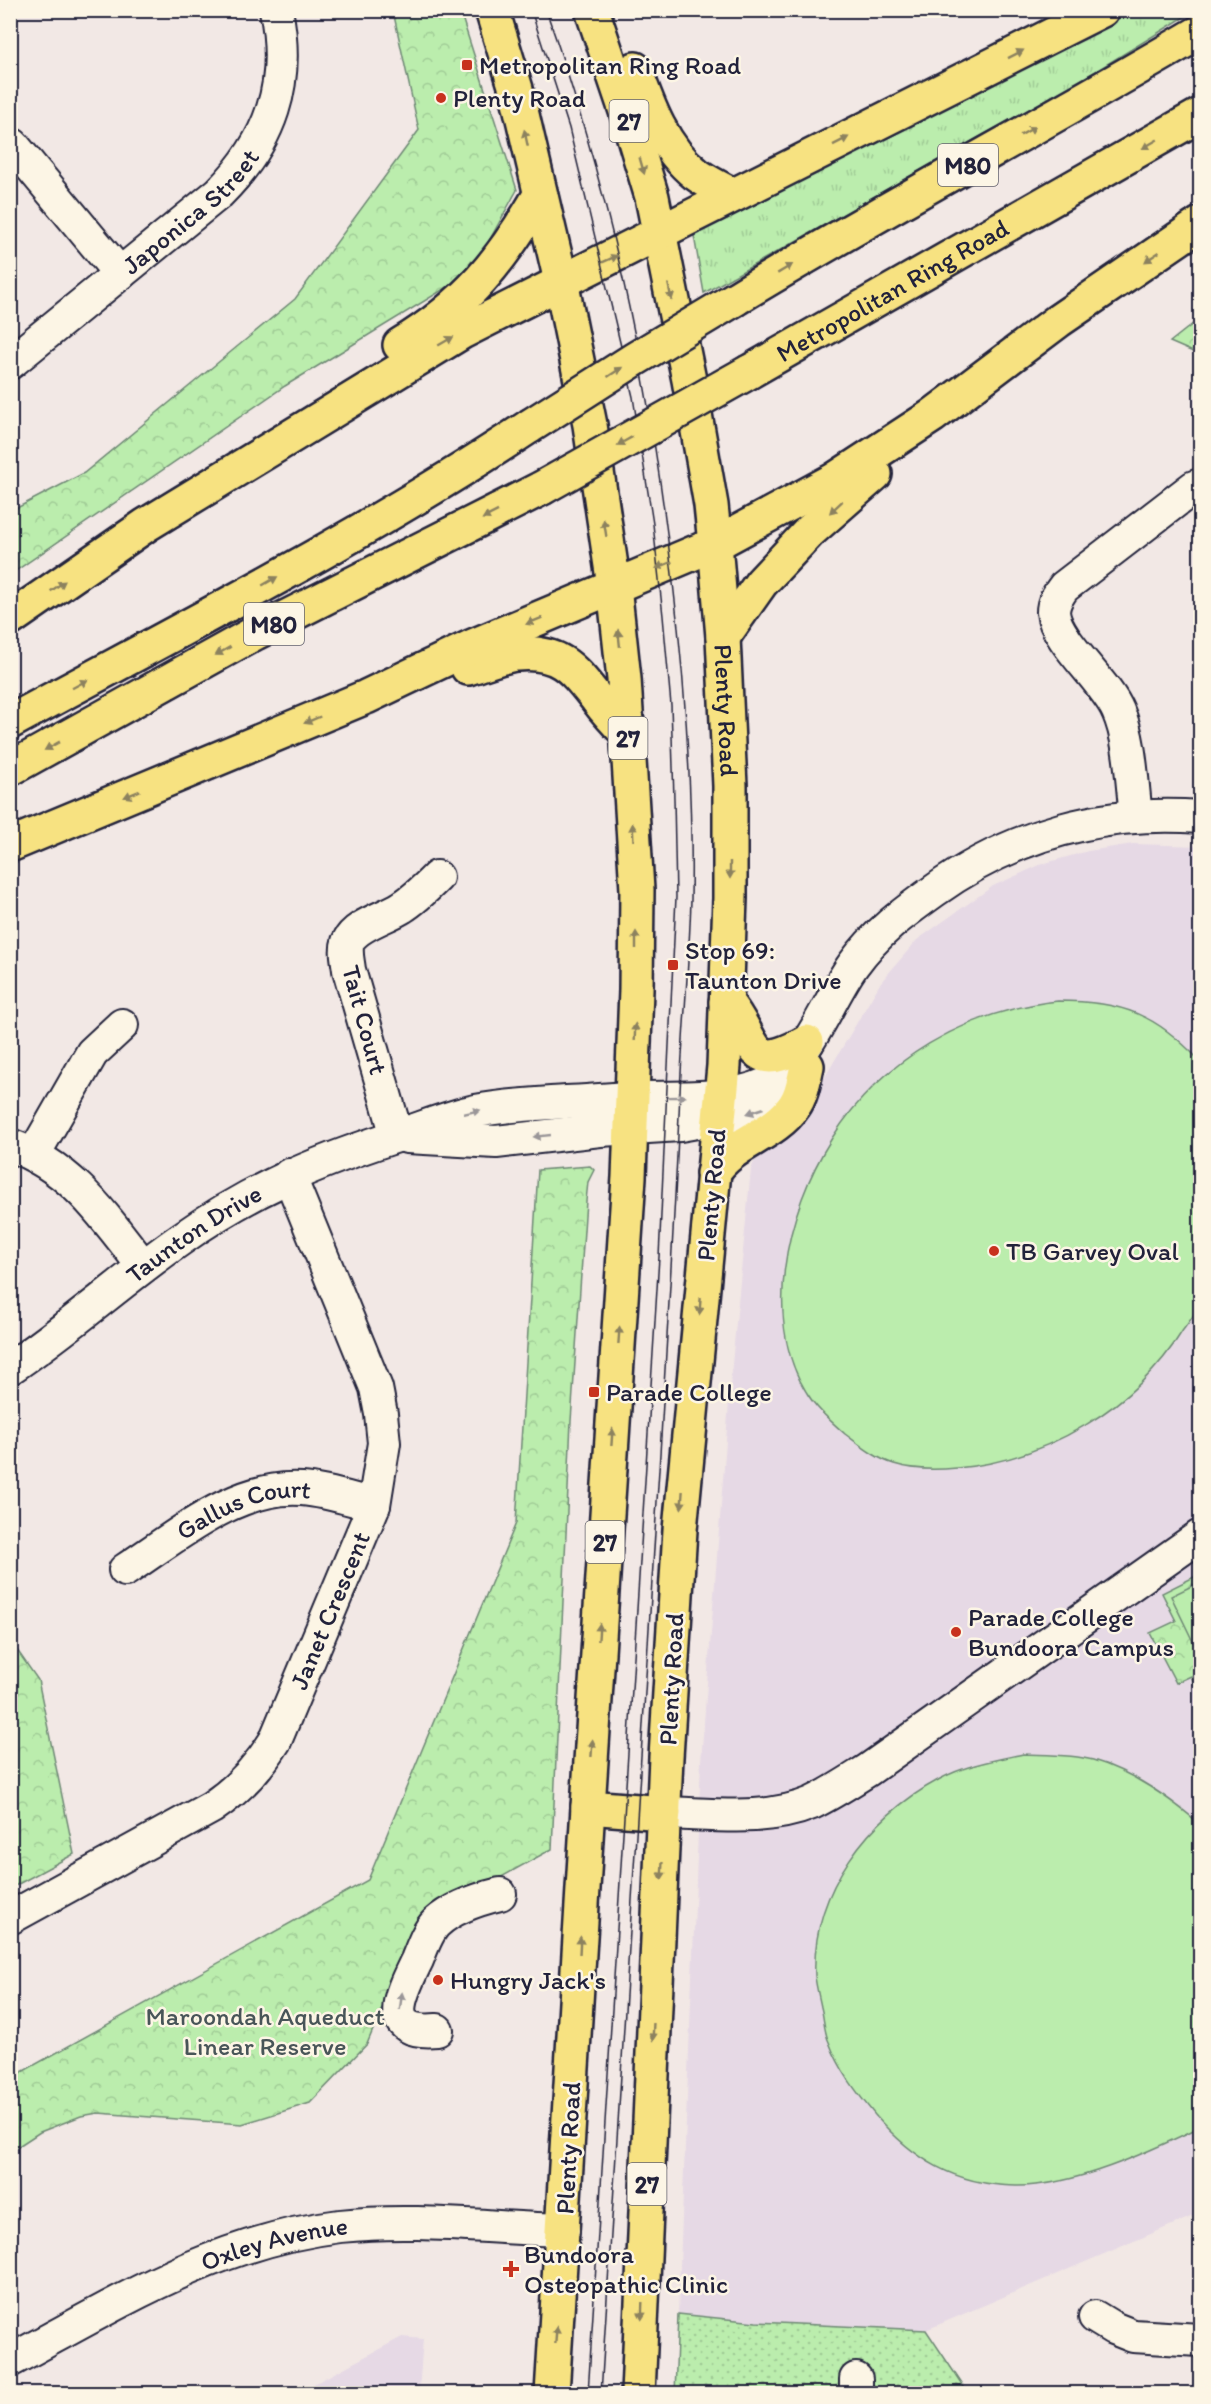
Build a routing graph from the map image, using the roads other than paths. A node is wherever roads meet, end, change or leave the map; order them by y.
1 (276, 10) edge
2 (492, 10) edge
3 (591, 10) edge
4 (615, 10) edge
5 (1102, 10) edge
6 (1200, 32) edge
7 (1200, 115) edge
8 (13, 146) dead end
9 (540, 195) junction
10 (733, 195) junction
11 (1200, 224) edge
12 (672, 227) junction
13 (120, 274) junction
14 (548, 288) junction
15 (1058, 321) junction
16 (10, 363) edge
17 (1200, 485) edge
18 (146, 525) junction
19 (729, 537) junction
20 (601, 592) junction
21 (10, 619) edge
22 (723, 637) junction
23 (366, 697) junction
24 (10, 722) edge
25 (628, 734) junction
26 (10, 769) edge
27 (1136, 816) junction
28 (1200, 817) edge
29 (10, 845) edge
30 (437, 877) dead end
31 (726, 1002) junction
32 (122, 1025) dead end
33 (807, 1054) junction
34 (719, 1107) junction
35 (616, 1114) junction
36 (397, 1136) junction
37 (22, 1150) edge
38 (713, 1173) junction
39 (289, 1175) junction
40 (143, 1266) junction
41 (10, 1368) edge
42 (374, 1505) junction
43 (1200, 1536) edge
44 (125, 1570) dead end
45 (588, 1807) junction
46 (664, 1813) junction
47 (500, 1894) dead end
48 (10, 1918) edge
49 (437, 2030) dead end
50 (563, 2230) junction
51 (1095, 2317) dead end
52 (1200, 2340) edge
53 (10, 2361) edge
54 (552, 2394) edge
55 (638, 2394) edge

1 - 13 street, Japonica Street
9 -> 2 highway, Plenty Road / 27
3 -> 12 highway, Plenty Road / 27
4 - 10 highway
10 -> 5 highway
24 -> 6 highway, M80, bridge
7 -> 26 highway, Metropolitan Ring Road / M80, bridge
8 - 13 street
9 - 14 highway, Plenty Road / 27
9 - 18 highway
10 - 12 highway
11 -> 15 highway
14 -> 12 highway
12 -> 19 highway, Plenty Road / 27
13 - 16 street, Japonica Street
18 -> 14 highway
20 -> 14 highway, Plenty Road / 27
15 - 19 highway
15 -> 22 highway
17 - 27 street
21 -> 18 highway
19 -> 20 highway
19 - 22 highway, Plenty Road / 27
20 -> 23 highway
25 -> 20 highway, Plenty Road / 27
22 -> 31 highway, Plenty Road / 27
23 - 25 highway
23 -> 29 highway
35 -> 25 highway, Plenty Road / 27
27 - 28 street, Taunton Drive
27 - 33 street, Taunton Drive
30 - 36 street, Tait Court
31 - 33 highway
31 - 34 highway, Plenty Road / 27
32 - 37 street
33 - 34 street, Taunton Drive
33 - 38 highway
34 - 35 street, Taunton Drive
34 - 38 highway, Plenty Road / 27
35 - 36 street, Taunton Drive
45 -> 35 highway, Plenty Road / 27
36 - 39 street, Taunton Drive
37 - 40 street
38 -> 46 highway, Plenty Road / 27
39 - 40 street, Taunton Drive
39 - 42 street, Janet Crescent
40 - 41 street, Taunton Drive
42 - 44 street, Gallus Court
42 - 48 street, Janet Crescent
43 - 46 street
45 - 46 highway
50 -> 45 highway, Plenty Road / 27
46 -> 55 highway, Plenty Road / 27
49 -> 47 street
50 - 53 street, Oxley Avenue
54 -> 50 highway, Plenty Road / 27
51 - 52 street

